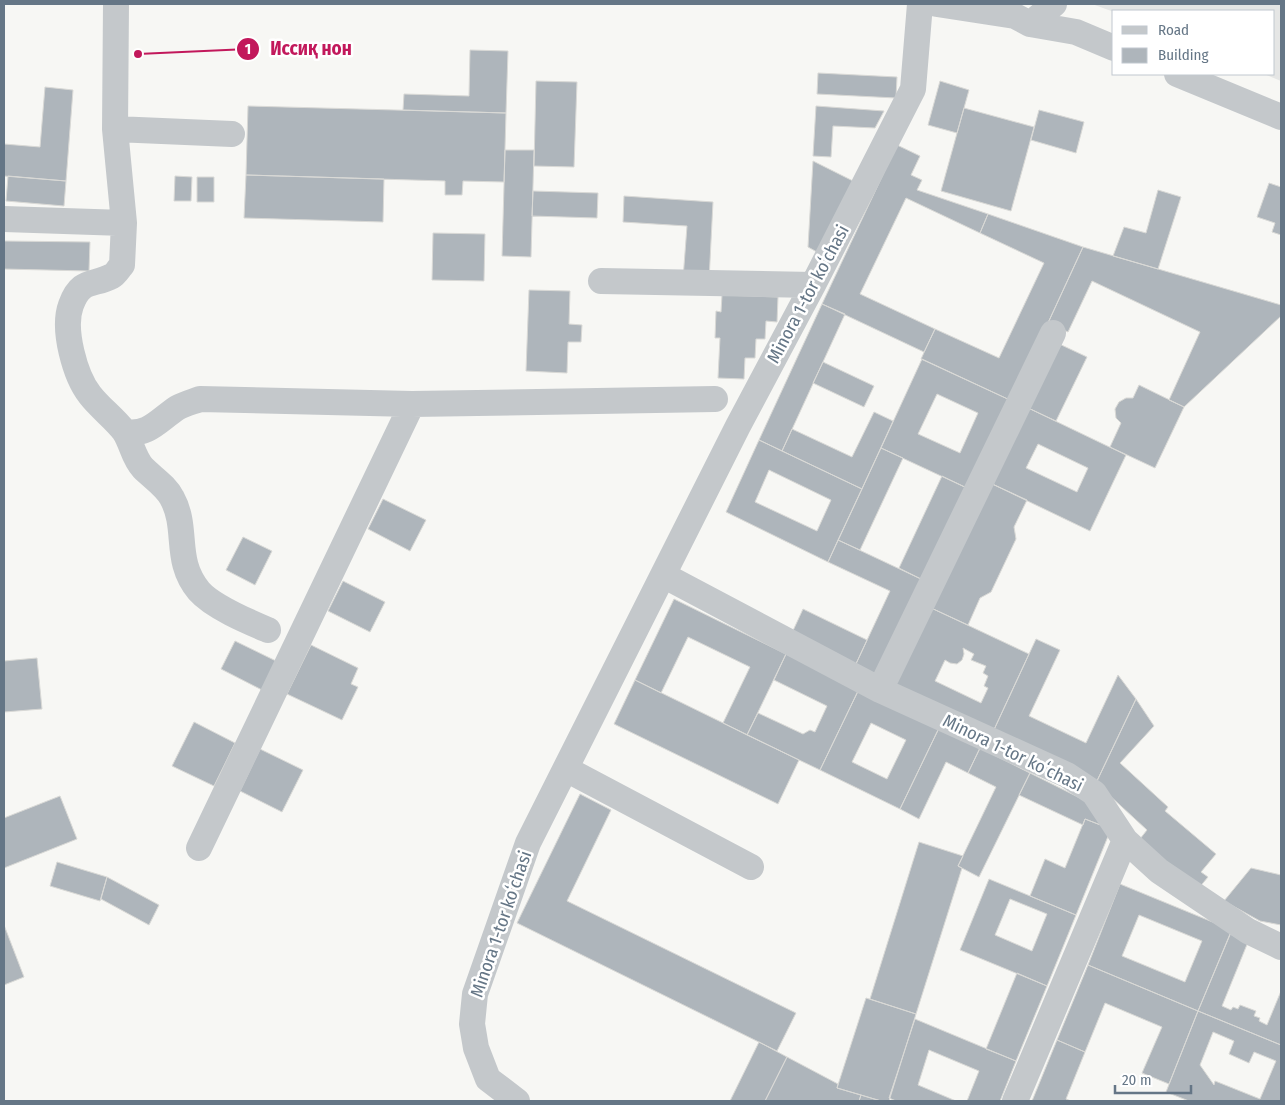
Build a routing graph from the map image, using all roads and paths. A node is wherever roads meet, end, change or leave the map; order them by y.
1 (116, 4) edge
2 (920, 4) edge
3 (937, 4) edge
4 (1054, 4) edge
5 (1030, 24) junction
6 (1112, 47) edge
7 (1179, 75) edge
8 (1281, 117) edge
9 (114, 129) junction
10 (232, 134) dead end
11 (4, 219) edge
12 (124, 223) junction
13 (601, 280) dead end
14 (814, 285) junction
15 (1053, 333) dead end
16 (715, 399) dead end
17 (412, 404) junction
18 (124, 432) junction
19 (663, 575) junction
20 (268, 630) dead end
21 (880, 690) junction
22 (566, 769) junction
23 (1125, 840) junction
24 (199, 848) dead end
25 (751, 867) dead end
26 (1281, 947) edge
27 (517, 1101) edge
28 (1015, 1101) edge

1 - 9 street
2 - 14 street, Minora 1-tor koʻchasi
3 - 5 street
4 - 5 street
5 - 6 street
7 - 8 street
9 - 10 street
9 - 12 street
11 - 12 street
12 - 18 street
13 - 14 street
14 - 19 street, Minora 1-tor koʻchasi
15 - 21 street
16 - 17 street
17 - 18 street
17 - 24 street
18 - 20 street
19 - 21 street, Minora 1-tor koʻchasi
19 - 22 street, Minora 1-tor koʻchasi
21 - 23 street, Minora 1-tor koʻchasi
22 - 25 street
22 - 27 street, Minora 1-tor koʻchasi
23 - 26 street, Minora 1-tor koʻchasi
23 - 28 street

